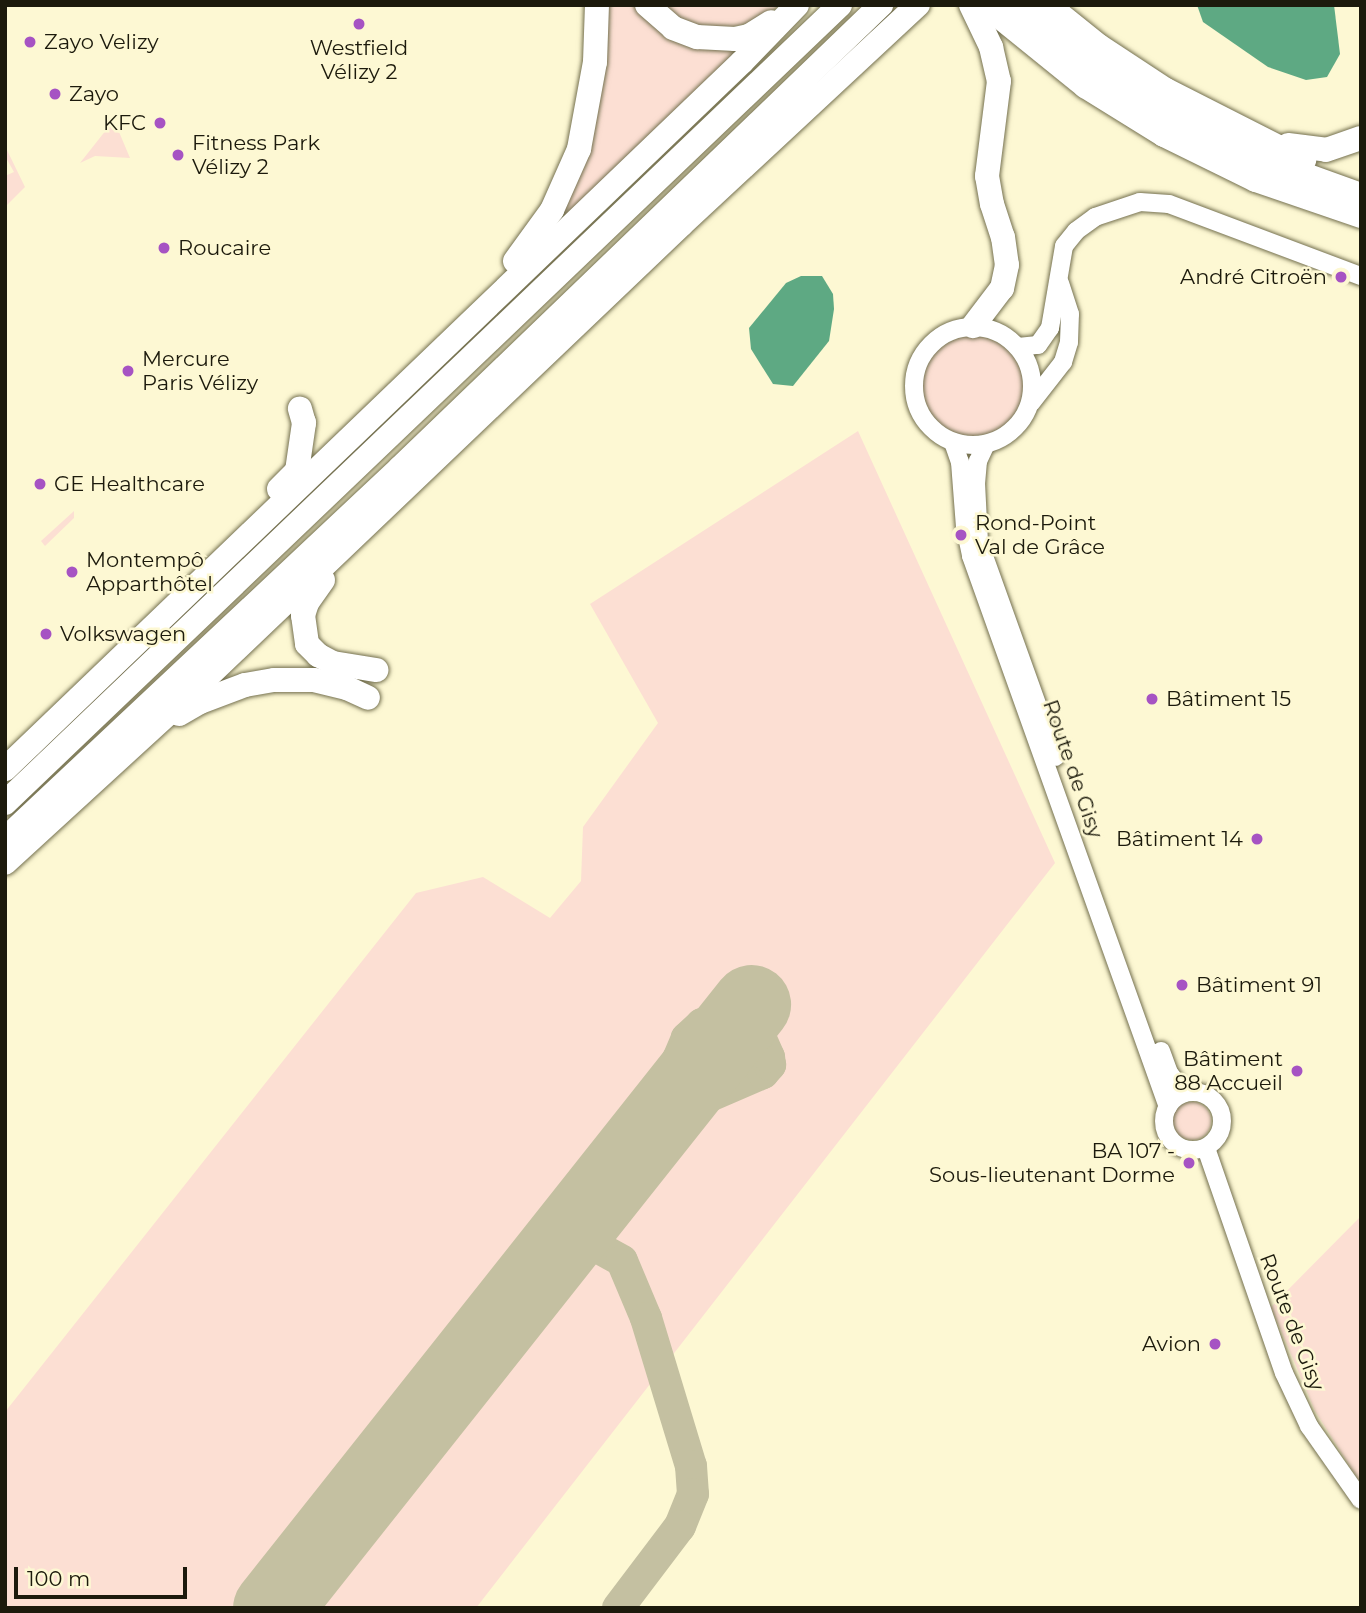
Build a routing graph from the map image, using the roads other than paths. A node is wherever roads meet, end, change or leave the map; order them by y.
1 (597, 5) edge
2 (647, 5) edge
3 (794, 5) edge
4 (840, 5) edge
5 (881, 5) edge
6 (918, 5) edge
7 (971, 5) edge
8 (985, 5) edge
9 (1017, 5) edge
10 (1048, 5) edge
11 (1230, 124) junction
12 (1361, 138) edge
13 (1361, 180) edge
14 (1361, 195) edge
15 (1361, 216) edge
16 (1352, 273) edge
17 (1059, 280) junction
18 (1361, 289) edge
19 (973, 326) junction
20 (1018, 346) junction
21 (421, 370) junction
22 (1029, 406) junction
23 (299, 409) dead end
24 (953, 442) junction
25 (986, 444) junction
26 (406, 489) junction
27 (376, 670) dead end
28 (368, 698) dead end
29 (148, 732) junction
30 (7, 768) edge
31 (5, 803) edge
32 (5, 839) edge
33 (5, 863) edge
34 (1184, 1093) junction
35 (1168, 1107) junction
36 (1206, 1148) junction
37 (1361, 1500) edge

1 - 21 highway
2 - 3 highway
3 - 21 highway
4 - 31 highway
5 - 32 highway
6 - 26 highway
7 - 19 highway
8 - 15 highway
9 - 14 highway
10 - 11 highway
11 - 12 highway
11 - 13 highway
16 - 17 street
16 - 18 street
17 - 20 street
17 - 22 street
19 - 20 street
19 - 24 street
20 - 22 street
21 - 30 highway
22 - 25 street
23 - 30 highway
24 - 25 street
24 - 35 street, Route de Gisy
25 - 34 street, Route de Gisy
26 - 27 highway
26 - 29 highway
28 - 29 highway
29 - 33 highway
34 - 35 street
34 - 36 street
35 - 36 street
36 - 37 street, Route de Gisy

